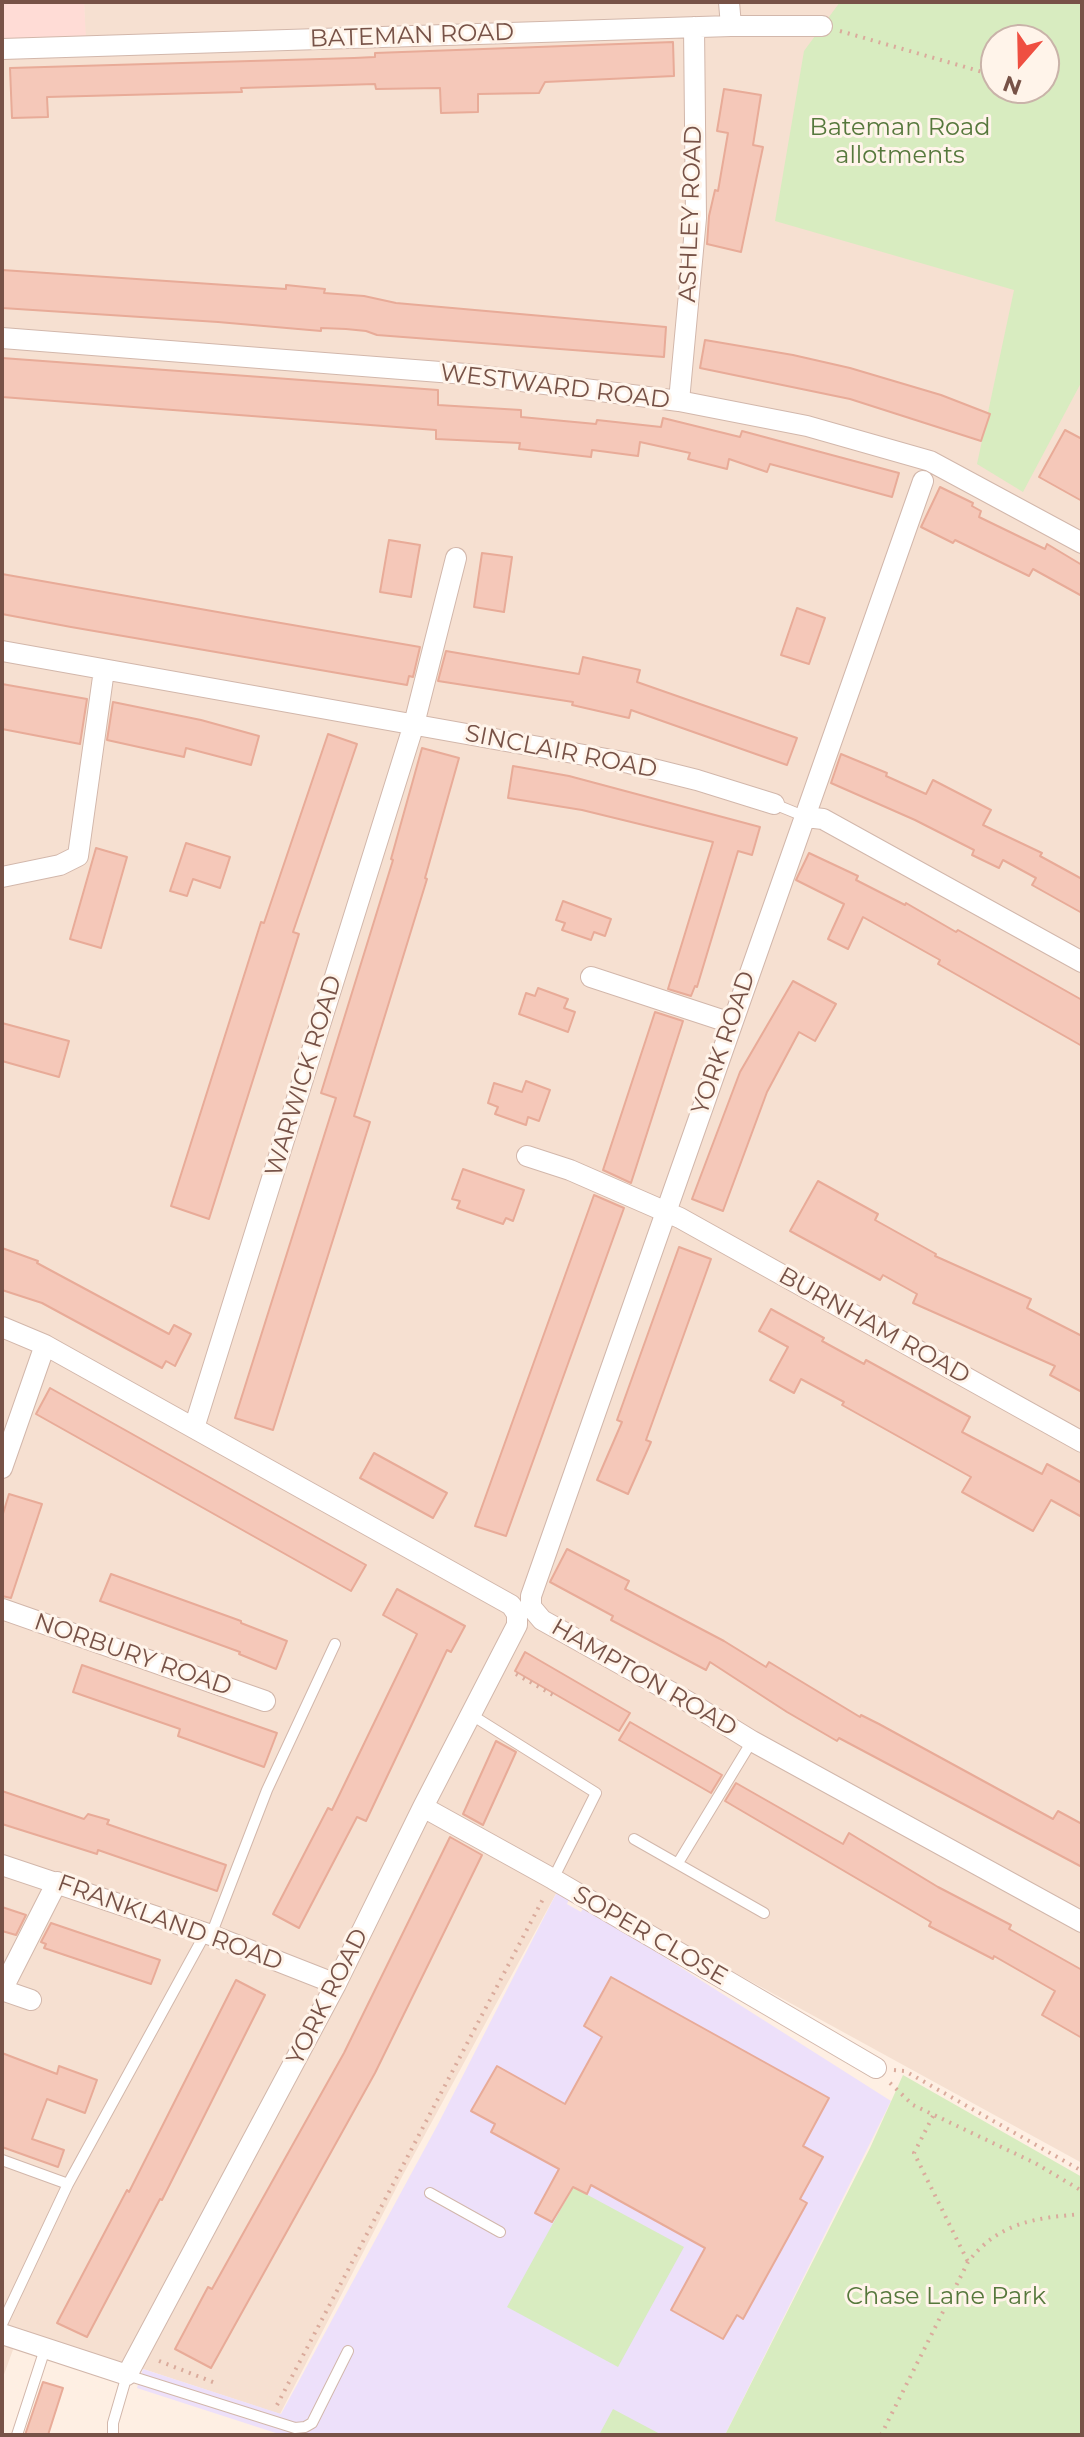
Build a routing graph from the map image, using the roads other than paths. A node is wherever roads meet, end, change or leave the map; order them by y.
1 (729, 2) edge
2 (731, 26) junction
3 (822, 26) road end
4 (694, 27) junction
5 (2, 49) edge
6 (2, 338) edge
7 (679, 401) junction
8 (923, 481) dead end
9 (1082, 543) edge
10 (456, 558) dead end
11 (2, 651) edge
12 (104, 670) junction
13 (414, 724) junction
14 (774, 804) joint
15 (806, 817) junction
16 (2, 877) edge
17 (1082, 962) edge
18 (591, 977) dead end
19 (731, 1023) junction
20 (527, 1156) dead end
21 (666, 1211) junction
22 (2, 1327) edge
23 (45, 1345) junction
24 (194, 1428) junction
25 (1082, 1442) edge
26 (2, 1468) edge
27 (2, 1609) edge
28 (524, 1611) junction
29 (335, 1644) dead end
30 (265, 1701) dead end
31 (470, 1714) junction
32 (752, 1741) junction
33 (423, 1807) junction
34 (634, 1839) dead end
35 (678, 1863) junction
36 (2, 1865) edge
37 (553, 1879) junction
38 (57, 1882) junction
39 (764, 1913) dead end
40 (1082, 1922) edge
41 (208, 1934) junction
42 (336, 1984) junction
43 (31, 2000) dead end
44 (876, 2068) road end
45 (2, 2160) edge
46 (68, 2184) junction
47 (430, 2193) dead end
48 (500, 2232) dead end
49 (2, 2324) edge
50 (2, 2334) edge
51 (45, 2349) junction
52 (348, 2351) dead end
53 (127, 2375) junction
54 (17, 2435) edge
55 (113, 2435) edge

1 - 2 street
2 - 3 street, BATEMAN ROAD
2 - 4 street, BATEMAN ROAD
4 - 5 street, BATEMAN ROAD
4 - 7 street, ASHLEY ROAD
6 - 7 street, WESTWARD ROAD
7 - 9 street, WESTWARD ROAD
8 - 15 street, YORK ROAD
10 - 13 street, WARWICK ROAD
11 - 12 street, SINCLAIR ROAD
12 - 13 street, SINCLAIR ROAD
12 - 16 street
13 - 14 street, SINCLAIR ROAD
13 - 24 street, WARWICK ROAD
14 - 15 lane, SINCLAIR ROAD
15 - 17 street, SINCLAIR ROAD
15 - 19 street, YORK ROAD
18 - 19 street
19 - 21 street, YORK ROAD
20 - 21 street, BURNHAM ROAD
21 - 25 street, BURNHAM ROAD
21 - 28 street, YORK ROAD
22 - 23 street, HAMPTON ROAD
23 - 24 street, HAMPTON ROAD
23 - 26 street
24 - 28 street, HAMPTON ROAD
27 - 30 street, NORBURY ROAD
28 - 31 street, YORK ROAD
28 - 32 street, HAMPTON ROAD
29 - 41 lane
31 - 33 street, YORK ROAD
31 - 37 lane
32 - 35 lane
32 - 40 street, HAMPTON ROAD
33 - 37 street, SOPER CLOSE
33 - 42 street, YORK ROAD
34 - 35 lane
35 - 39 lane
36 - 38 street, FRANKLAND ROAD
37 - 44 street, SOPER CLOSE
38 - 41 street, FRANKLAND ROAD
38 - 43 street
41 - 42 street, FRANKLAND ROAD
41 - 46 lane
42 - 53 street, YORK ROAD
45 - 46 lane
46 - 49 lane
47 - 48 lane
50 - 51 street
51 - 53 street
51 - 54 lane
52 - 53 lane
53 - 55 lane

